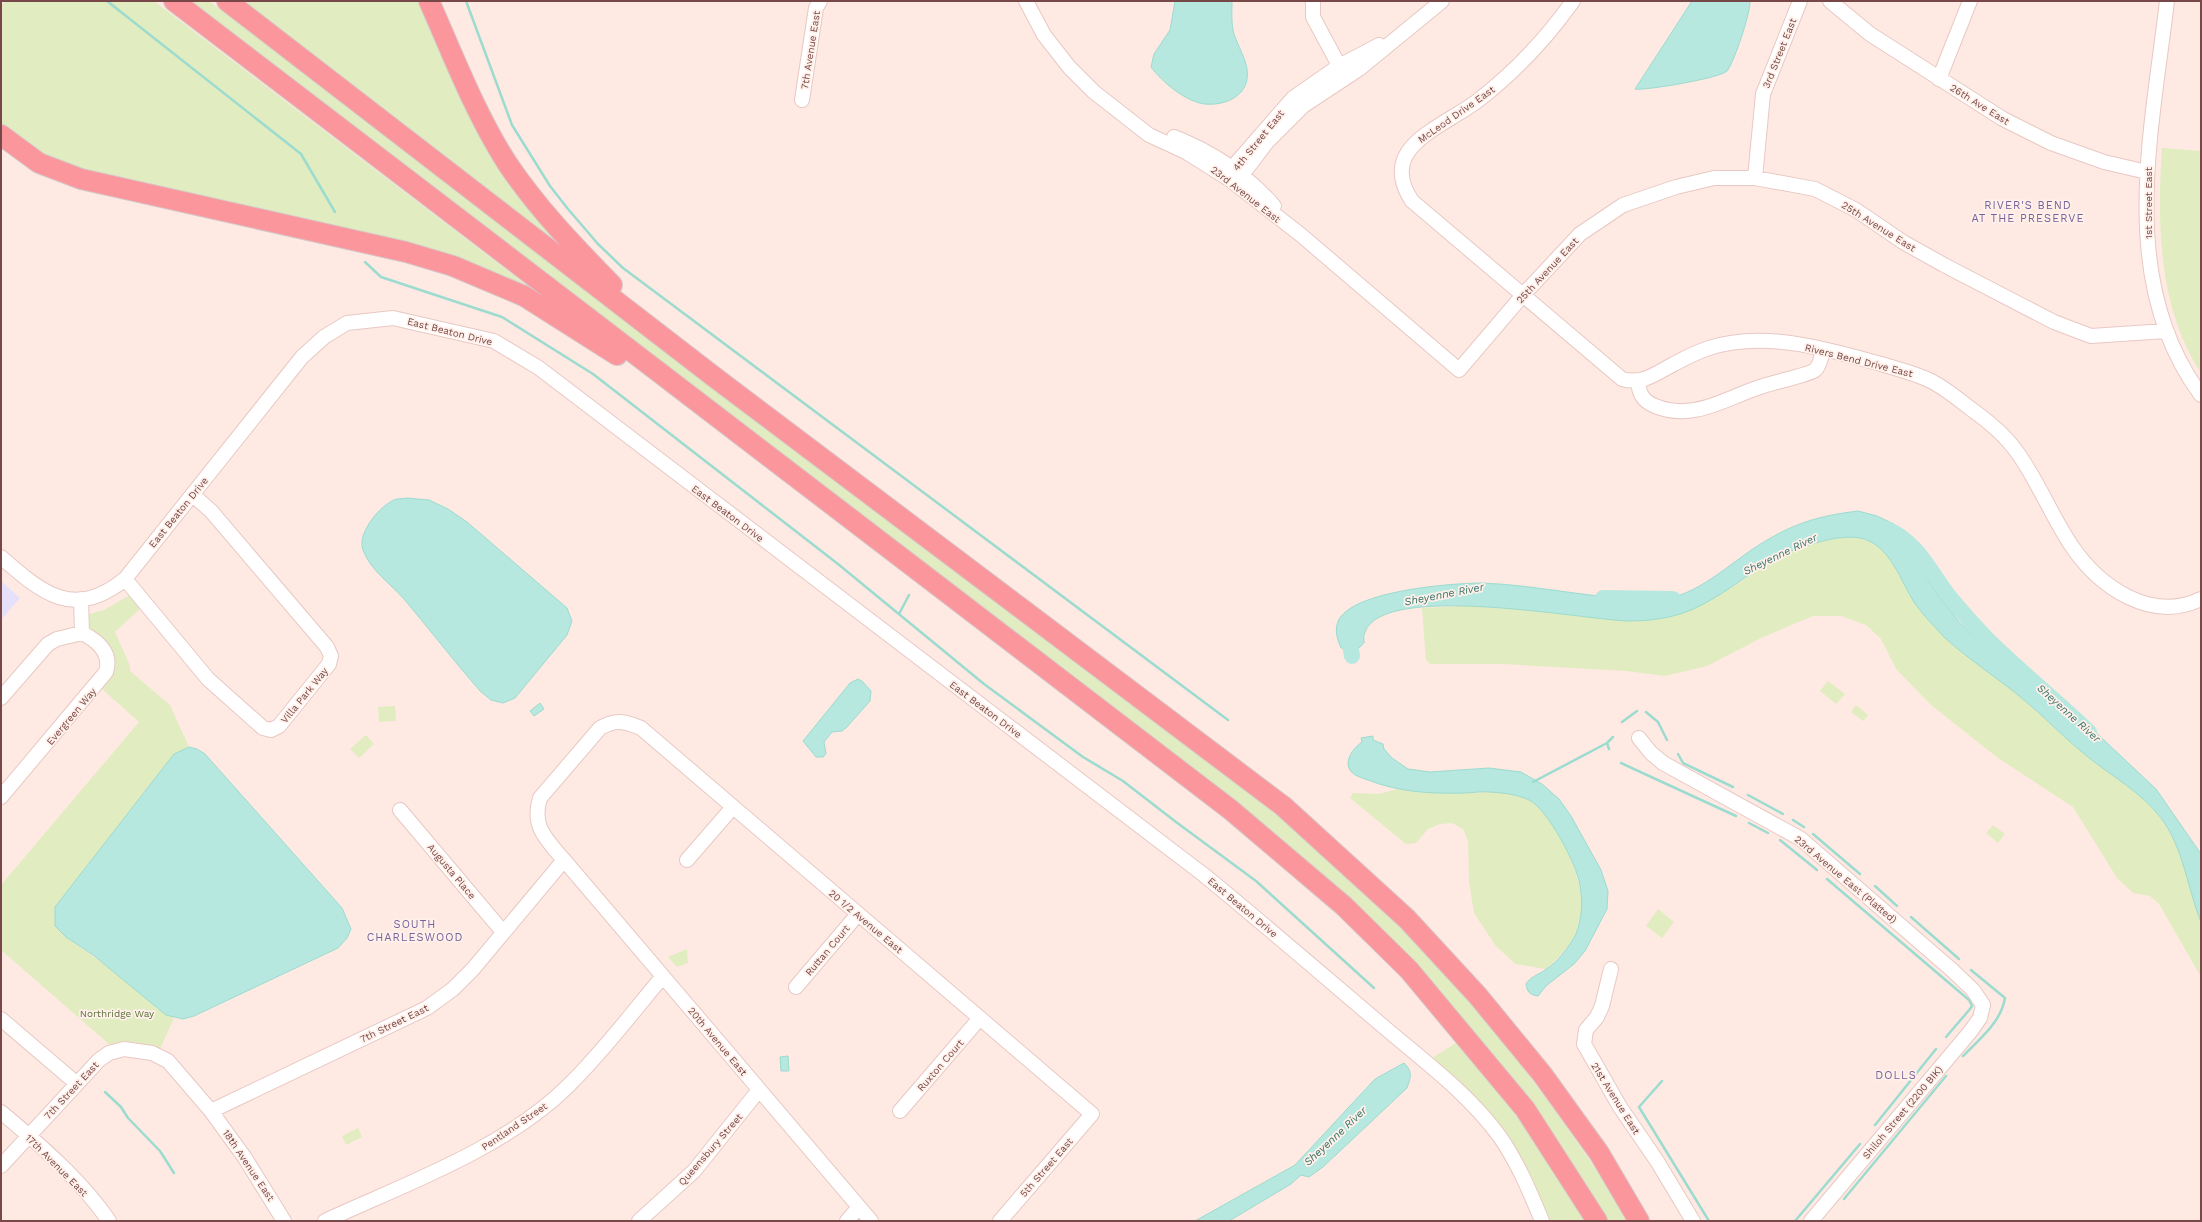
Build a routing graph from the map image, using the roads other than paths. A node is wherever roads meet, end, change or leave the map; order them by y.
1 (174, 1) edge
2 (226, 1) edge
3 (429, 1) edge
4 (820, 1) edge
5 (1026, 1) edge
6 (1314, 1) edge
7 (1442, 1) edge
8 (1573, 1) edge
9 (1800, 1) edge
10 (1830, 1) edge
11 (1970, 1) edge
12 (2167, 1) edge
13 (1342, 72) junction
14 (1939, 79) junction
15 (802, 100) dead end
16 (1, 134) edge
17 (2147, 172) junction
18 (1234, 174) junction
19 (1755, 178) junction
20 (1523, 295) junction
21 (2166, 331) junction
22 (1823, 351) junction
23 (1459, 370) joint
24 (713, 376) junction
25 (1638, 381) junction
26 (2201, 395) edge
27 (719, 419) junction
28 (193, 494) junction
29 (1, 557) edge
30 (125, 579) junction
31 (80, 599) junction
32 (2201, 600) edge
33 (82, 633) junction
34 (1, 698) edge
35 (1639, 738) dead end
36 (1, 797) edge
37 (733, 807) junction
38 (400, 810) dead end
39 (564, 860) junction
40 (687, 860) dead end
41 (858, 914) junction
42 (503, 932) junction
43 (1611, 969) dead end
44 (663, 976) junction
45 (796, 987) dead end
46 (1980, 1000) joint
47 (980, 1018) junction
48 (1, 1019) edge
49 (76, 1083) junction
50 (759, 1090) junction
51 (212, 1111) junction
52 (900, 1111) dead end
53 (1, 1112) edge
54 (1092, 1114) joint
55 (28, 1136) junction
56 (1606, 1165) junction
57 (1, 1166) edge
58 (859, 1207) junction
59 (109, 1221) edge
60 (284, 1221) edge
61 (325, 1221) edge
62 (639, 1221) edge
63 (847, 1221) edge
64 (871, 1221) edge
65 (1000, 1221) edge
66 (1542, 1221) edge
67 (1597, 1221) edge
68 (1639, 1221) edge
69 (1653, 1221) edge
70 (1693, 1221) edge
71 (1811, 1221) edge

1 - 27 highway
2 - 24 highway
3 - 24 highway
4 - 15 street, 7th Avenue East
5 - 18 street, 23rd Avenue East
6 - 13 street
7 - 13 street, 4th Street East
8 - 20 street, McLeod Drive East
9 - 19 street, 3rd Street East
10 - 14 street, 26th Ave East
11 - 14 street
12 - 17 street, 1st Street East
13 - 18 street, 4th Street East
14 - 17 street, 26th Ave East
16 - 27 highway
17 - 21 street, 1st Street East
18 - 23 street, 23rd Avenue East
19 - 20 street, 25th Avenue East
19 - 21 street, 25th Avenue East
20 - 23 street, 25th Avenue East
20 - 25 street
21 - 26 street, 1st Street East
22 - 25 street, Rivers Bend Drive East
22 - 25 street
22 - 32 street, Rivers Bend Drive East
24 - 56 highway
27 - 67 highway
28 - 30 street, East Beaton Drive
28 - 30 street, Villa Park Way
28 - 66 street, East Beaton Drive
29 - 31 street, East Beaton Drive
30 - 31 street, East Beaton Drive
31 - 33 street
33 - 34 street
33 - 36 street, Evergreen Way
35 - 46 street, 23rd Avenue East (Platted)
37 - 39 street, 20 1/2 Avenue East
37 - 40 street
37 - 41 street, 20 1/2 Avenue East
38 - 42 street, Augusta Place
39 - 42 street, 7th Street East
39 - 44 street, 20th Avenue East
41 - 45 street, Ruttan Court
41 - 47 street, 20 1/2 Avenue East
42 - 51 street, 7th Street East
43 - 70 street, 21st Avenue East
44 - 50 street, 20th Avenue East
44 - 61 street, Pentland Street
46 - 71 street, Shiloh Street (2200 BIK)
47 - 52 street, Ruxton Court
47 - 54 street, 20 1/2 Avenue East
48 - 49 street
49 - 51 street, 7th Street East
49 - 55 street, 7th Street East
50 - 58 street, 20th Avenue East
50 - 62 street, Queensbury Street
51 - 60 street, 18th Avenue East
53 - 55 street, 17th Avenue East
54 - 65 street, 5th Street East
55 - 57 street, 7th Street East
55 - 59 street, 17th Avenue East
56 - 68 highway
56 - 69 highway
58 - 63 street
58 - 64 street, 20th Avenue East

